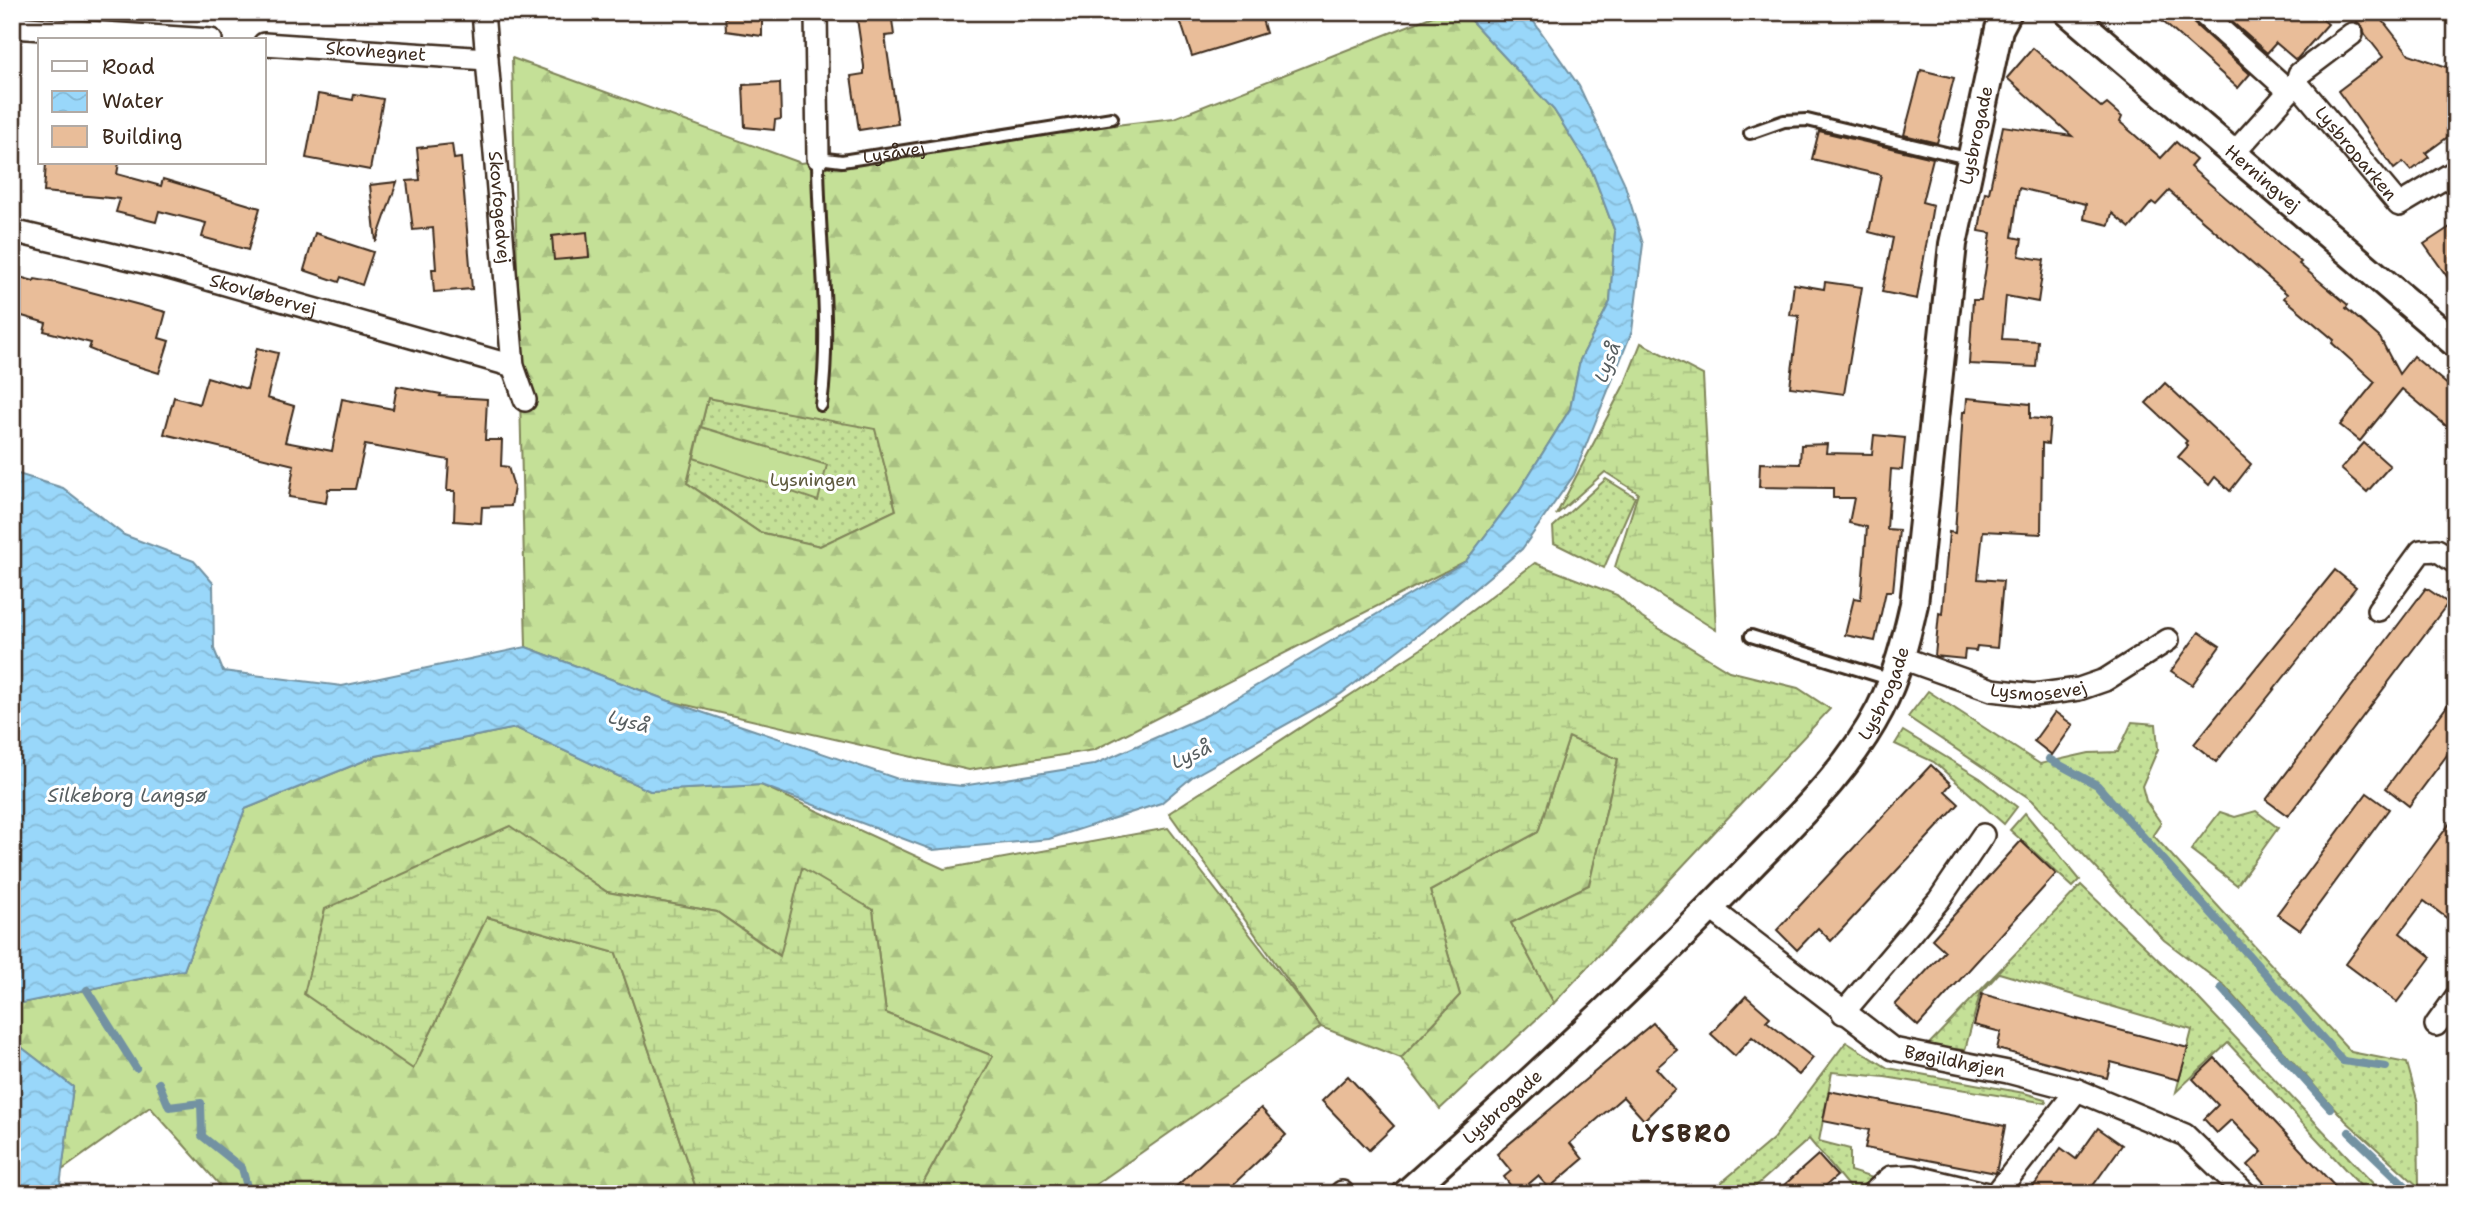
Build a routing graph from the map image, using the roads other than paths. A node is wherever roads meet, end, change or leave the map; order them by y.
1 (483, 12) edge
2 (816, 12) edge
3 (2008, 12) edge
4 (2068, 12) edge
5 (2201, 12) edge
6 (12, 26) edge
7 (2352, 34) dead end
8 (183, 38) edge
9 (266, 44) edge
10 (487, 59) junction
11 (2293, 87) junction
12 (1112, 118) dead end
13 (1750, 133) dead end
14 (2234, 153) junction
15 (818, 158) junction
16 (1971, 159) junction
17 (2456, 171) edge
18 (12, 231) edge
19 (2456, 344) edge
20 (513, 366) junction
21 (525, 400) dead end
22 (821, 405) dead end
23 (2456, 563) edge
24 (2378, 610) dead end
25 (1751, 636) dead end
26 (2168, 640) dead end
27 (1897, 669) junction
28 (1983, 835) dead end
29 (1710, 908) junction
30 (2456, 997) edge
31 (1843, 1013) junction
32 (2436, 1025) dead end
33 (2077, 1090) junction
34 (1406, 1194) edge
35 (1871, 1194) edge
36 (1988, 1194) edge
37 (1996, 1194) edge
38 (2246, 1194) edge

1 - 10 street, Skovfogedvej
2 - 15 street
3 - 16 street, Lysbrogade
4 - 14 street, Herningvej
5 - 11 street, Lysbroparken
6 - 8 street
7 - 11 street
9 - 10 street, Skovhegnet
10 - 20 street, Skovfogedvej
11 - 14 street
11 - 17 street, Lysbroparken
12 - 15 lane, Lysåvej
13 - 16 lane
14 - 19 street, Herningvej
15 - 22 lane
16 - 27 street, Lysbrogade
18 - 20 street, Skovløbervej
20 - 21 street, Skovfogedvej
23 - 24 street
25 - 27 lane
26 - 27 street, Lysmosevej
27 - 29 street, Lysbrogade
28 - 31 street
29 - 31 street, Bøgildhøjen
29 - 34 street, Lysbrogade
30 - 32 street
31 - 33 street, Bøgildhøjen
33 - 37 street
33 - 38 street, Bøgildhøjen
35 - 36 street

